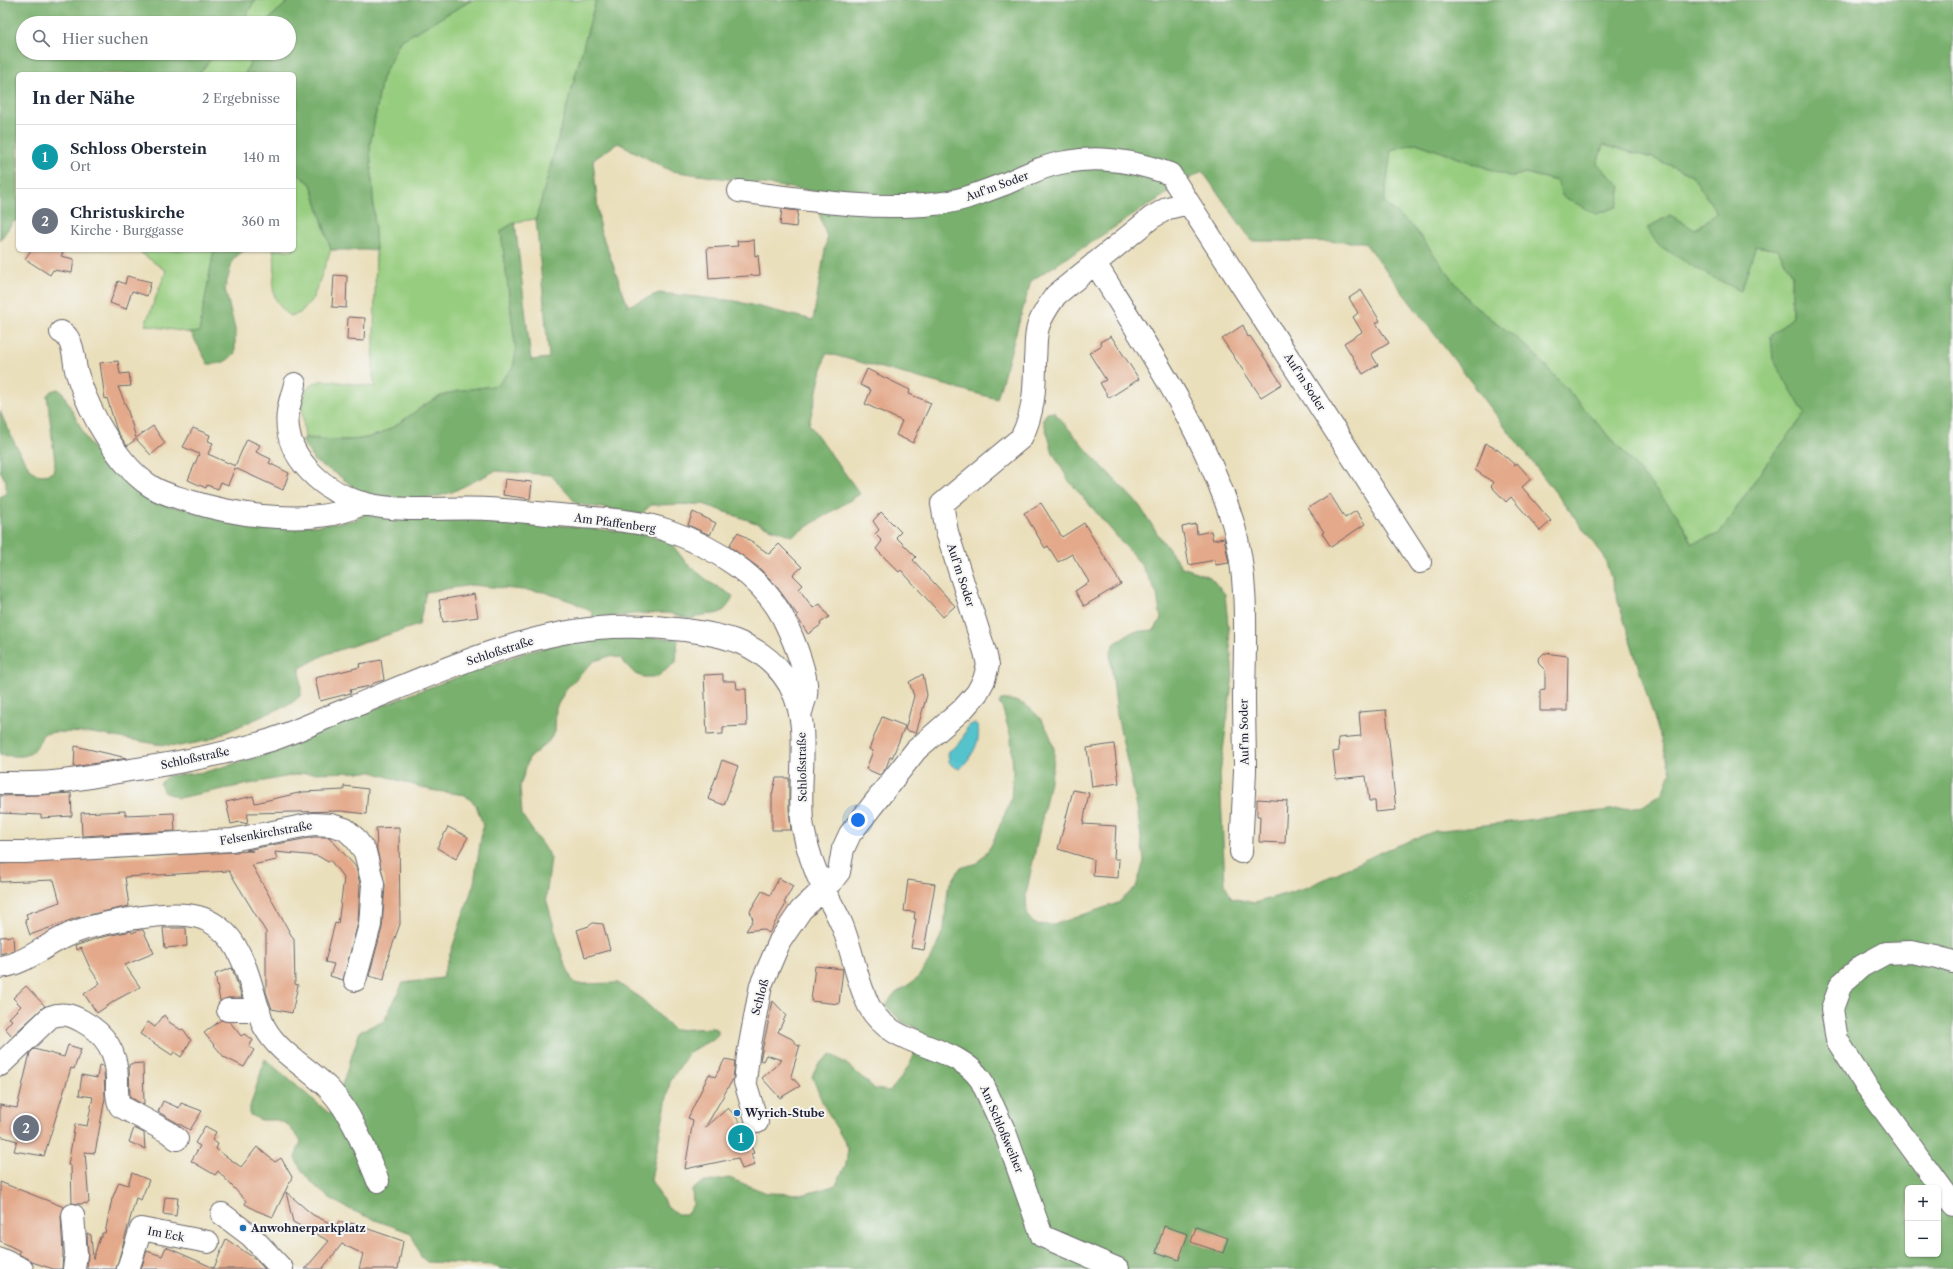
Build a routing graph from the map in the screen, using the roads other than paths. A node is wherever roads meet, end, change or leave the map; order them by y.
1 (739, 191) dead end
2 (1188, 203) junction
3 (1095, 263) junction
4 (61, 332) dead end
5 (296, 384) dead end
6 (364, 503) junction
7 (1420, 562) dead end
8 (801, 712) junction
9 (0, 783) edge
10 (0, 852) edge
11 (1241, 852) dead end
12 (823, 889) junction
13 (1953, 962) edge
14 (0, 967) edge
15 (355, 980) dead end
16 (228, 1010) dead end
17 (262, 1019) junction
18 (0, 1065) edge
19 (757, 1122) dead end
20 (177, 1140) dead end
21 (378, 1181) dead end
22 (1953, 1204) edge
23 (222, 1214) dead end
24 (73, 1215) dead end
25 (208, 1242) dead end
26 (0, 1259) edge
27 (22, 1269) edge
28 (74, 1269) edge
29 (128, 1269) edge
30 (282, 1269) edge
31 (1118, 1269) edge

1 - 2 street, Auf'm Soder
2 - 3 street, Auf'm Soder
2 - 7 street, Auf'm Soder
3 - 11 street, Auf'm Soder
3 - 12 street, Auf'm Soder
4 - 6 street, Am Pfaffenberg
5 - 6 street, Am Pfaffenberg
6 - 8 street, Am Pfaffenberg
8 - 9 street, Schloßstraße
8 - 12 street, Schloßstraße
10 - 15 street, Felsenkirchstraße
12 - 19 street, Schloß
12 - 31 street, Am Schloßweiher
13 - 22 street
14 - 17 street
16 - 17 street
17 - 21 street
18 - 20 street
23 - 30 street
24 - 28 street
25 - 29 street, Im Eck
26 - 27 street

